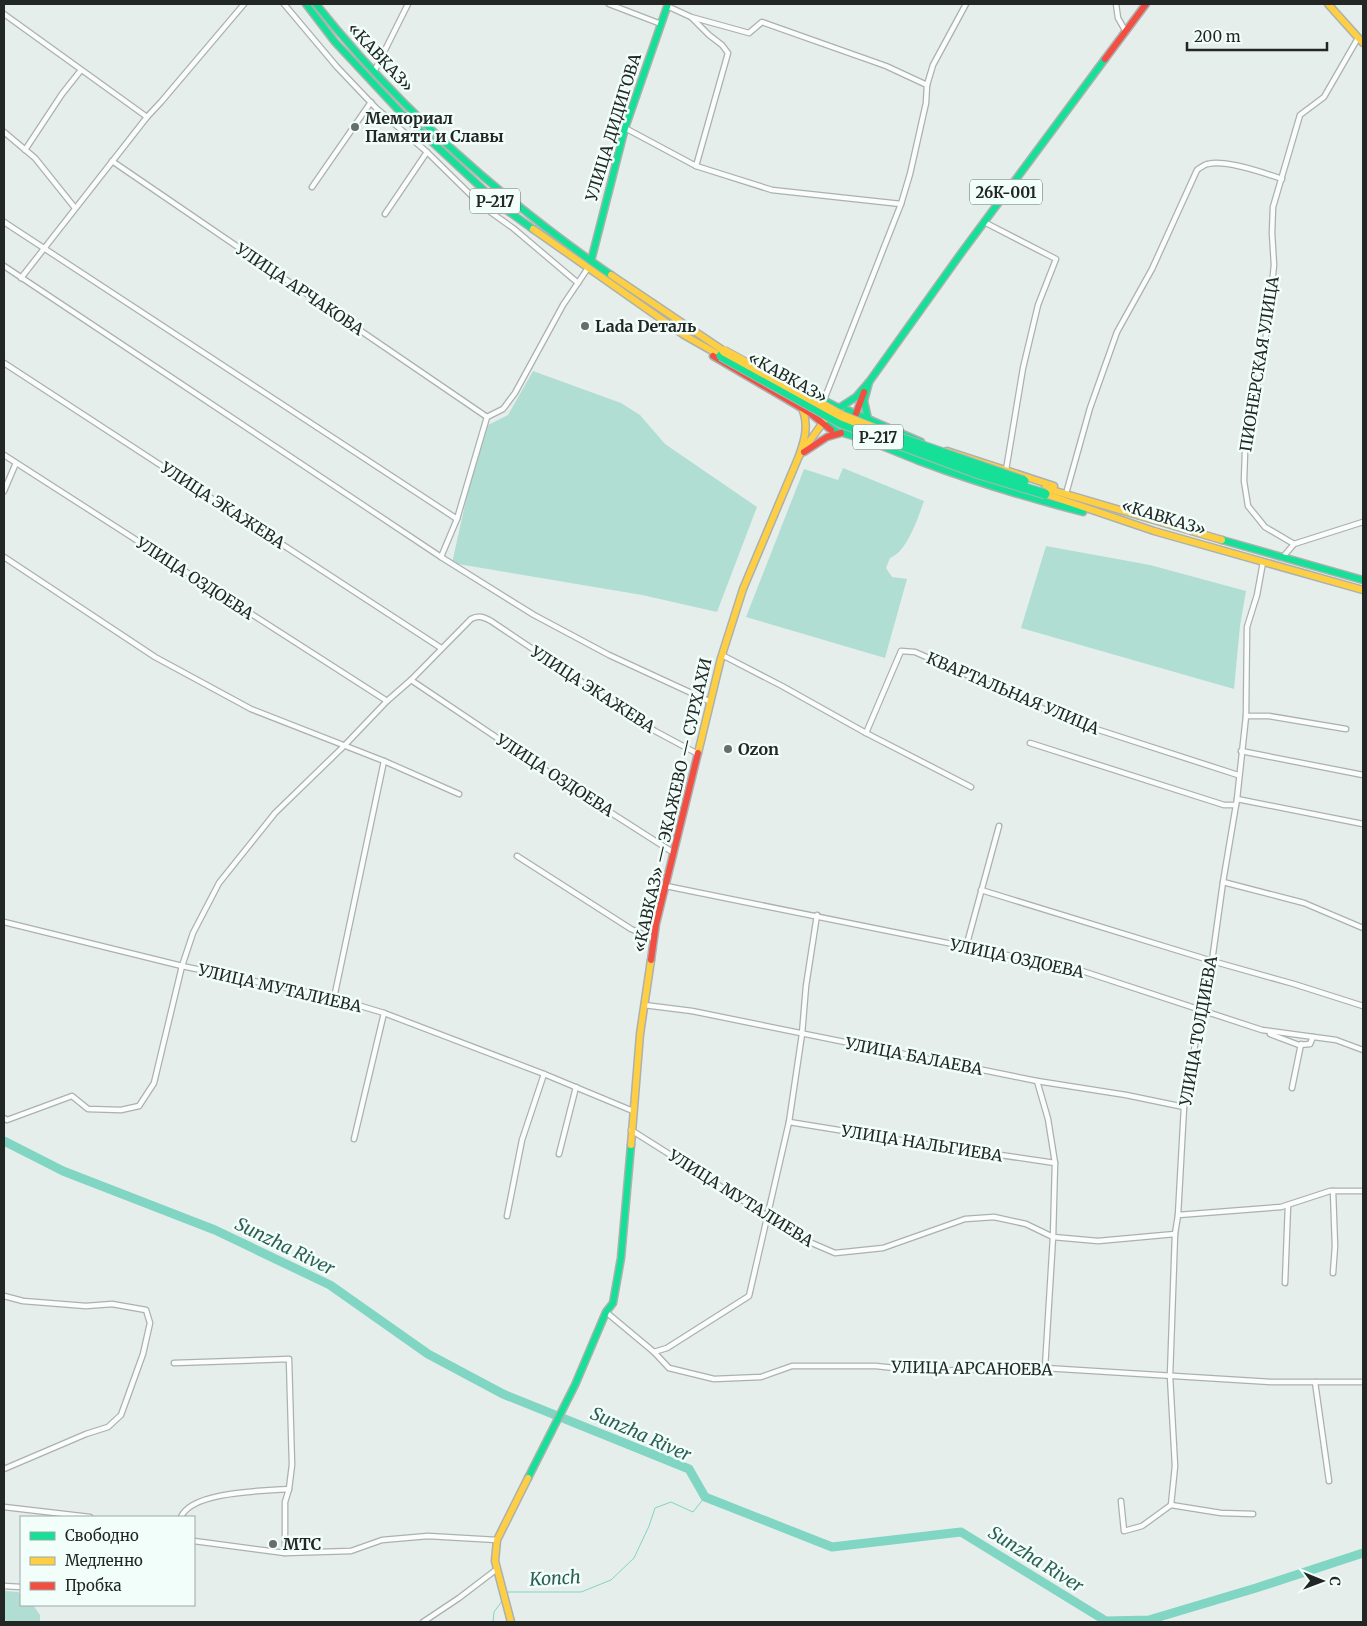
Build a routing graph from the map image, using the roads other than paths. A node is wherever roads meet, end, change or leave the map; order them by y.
1 (244, 4) edge
2 (284, 4) edge
3 (306, 4) edge
4 (316, 4) edge
5 (408, 4) edge
6 (609, 4) edge
7 (966, 4) edge
8 (1116, 4) edge
9 (1146, 4) edge
10 (1328, 4) edge
11 (668, 5) edge
12 (4, 14) edge
13 (691, 17) junction
14 (661, 24) junction
15 (1126, 32) junction
16 (1361, 40) edge
17 (81, 70) junction
18 (374, 72) junction
19 (927, 86) junction
20 (371, 102) junction
21 (146, 117) junction
22 (625, 128) junction
23 (4, 132) edge
24 (26, 150) junction
25 (427, 152) junction
26 (112, 160) junction
27 (696, 166) junction
28 (1282, 179) junction
29 (312, 187) dead end
30 (902, 204) junction
31 (75, 208) junction
32 (385, 214) dead end
33 (4, 222) edge
34 (984, 222) junction
35 (43, 249) junction
36 (589, 264) junction
37 (4, 266) edge
38 (21, 278) junction
39 (578, 283) junction
40 (687, 331) junction
41 (4, 363) edge
42 (869, 382) junction
43 (824, 401) junction
44 (802, 408) junction
45 (846, 412) junction
46 (829, 414) junction
47 (488, 417) junction
48 (868, 419) junction
49 (822, 423) junction
50 (831, 430) junction
51 (842, 433) junction
52 (4, 455) edge
53 (799, 456) junction
54 (16, 463) junction
55 (1006, 470) junction
56 (1067, 490) junction
57 (4, 491) edge
58 (1045, 491) junction
59 (1132, 514) junction
60 (457, 518) junction
61 (1120, 520) junction
62 (1363, 522) edge
63 (1294, 544) junction
64 (4, 557) edge
65 (441, 557) junction
66 (1283, 557) junction
67 (1263, 561) junction
68 (1363, 580) edge
69 (1363, 590) edge
70 (442, 648) junction
71 (722, 655) junction
72 (412, 680) junction
73 (387, 701) junction
74 (711, 702) junction
75 (1246, 716) junction
76 (1346, 729) dead end
77 (866, 733) junction
78 (1030, 743) dead end
79 (344, 746) junction
80 (1241, 750) junction
81 (698, 754) junction
82 (384, 761) junction
83 (1363, 774) edge
84 (1238, 775) junction
85 (971, 787) dead end
86 (458, 794) dead end
87 (1237, 799) junction
88 (1236, 805) junction
89 (1363, 824) edge
90 (999, 826) dead end
91 (674, 853) junction
92 (517, 856) dead end
93 (1222, 882) junction
94 (666, 886) junction
95 (981, 890) junction
96 (817, 915) junction
97 (4, 922) edge
98 (1363, 928) edge
99 (654, 939) junction
100 (966, 947) junction
101 (1212, 961) junction
102 (182, 966) junction
103 (334, 998) junction
104 (644, 1005) junction
105 (1363, 1006) edge
106 (1201, 1010) junction
107 (384, 1013) junction
108 (1262, 1030) junction
109 (802, 1034) junction
110 (1313, 1037) junction
111 (1302, 1044) junction
112 (1363, 1050) edge
113 (544, 1074) junction
114 (1037, 1081) junction
115 (576, 1087) junction
116 (1292, 1088) dead end
117 (1184, 1107) junction
118 (633, 1111) junction
119 (4, 1118) edge
120 (789, 1122) junction
121 (631, 1130) junction
122 (354, 1139) dead end
123 (559, 1154) dead end
124 (1055, 1163) junction
125 (1333, 1191) junction
126 (1363, 1191) edge
127 (1288, 1205) junction
128 (1178, 1215) junction
129 (506, 1216) dead end
130 (768, 1217) junction
131 (1175, 1234) junction
132 (1053, 1237) junction
133 (1333, 1273) dead end
134 (1286, 1283) dead end
135 (4, 1296) edge
136 (606, 1312) junction
137 (654, 1352) junction
138 (174, 1363) dead end
139 (1045, 1368) junction
140 (1170, 1376) junction
141 (1315, 1382) junction
142 (1363, 1382) edge
143 (4, 1469) edge
144 (1329, 1481) dead end
145 (289, 1489) junction
146 (1121, 1501) dead end
147 (1171, 1505) junction
148 (4, 1507) edge
149 (1253, 1514) dead end
150 (81, 1516) edge
151 (182, 1516) edge
152 (498, 1540) junction
153 (195, 1541) edge
154 (285, 1553) junction
155 (497, 1569) junction
156 (4, 1586) edge
157 (20, 1587) edge
158 (422, 1622) edge
159 (511, 1622) edge

1 - 21 street
2 - 20 street
3 - 36 main road, «КАВКАЗ» / Р-217
4 - 18 main road, «КАВКАЗ» / Р-217
5 - 18 street
6 - 14 street
7 - 19 street
8 - 15 street
9 - 15 main road, 26К-001
10 - 16 main road
11 - 13 street
11 - 14 main road, УЛИЦА ДИДИГОВА
12 - 17 street
13 - 19 street
13 - 27 street
14 - 22 main road, УЛИЦА ДИДИГОВА
15 - 34 main road, 26К-001
16 - 28 street, ПИОНЕРСКАЯ УЛИЦА
17 - 21 street
17 - 24 street
18 - 36 main road, «КАВКАЗ» / Р-217
19 - 30 street
20 - 25 street
20 - 29 street
21 - 26 street
22 - 27 street
22 - 36 main road, УЛИЦА ДИДИГОВА
23 - 24 street
24 - 31 street
25 - 32 street
25 - 39 street
26 - 31 street
26 - 47 street, УЛИЦА АРЧАКОВА
27 - 30 street
28 - 56 street
28 - 63 street, ПИОНЕРСКАЯ УЛИЦА
30 - 43 street
31 - 35 street
33 - 35 street
34 - 42 main road, 26К-001
34 - 55 street
35 - 38 street
35 - 60 street
36 - 39 street
36 - 40 main road, «КАВКАЗ» / Р-217
37 - 38 street
38 - 65 street
39 - 47 street
40 - 43 main road, «КАВКАЗ» / Р-217
40 - 44 main road
40 - 58 main road, «КАВКАЗ» / Р-217, bridge
41 - 70 street, УЛИЦА ЭКАЖЕВА
42 - 45 main road
42 - 45 main road
42 - 48 main road
43 - 45 main road, «КАВКАЗ» / Р-217
44 - 49 main road
44 - 53 main road
45 - 46 main road
45 - 48 main road, «КАВКАЗ»
45 - 51 main road
46 - 49 main road
46 - 50 main road
47 - 60 street
48 - 55 main road, Р-217
49 - 50 main road
49 - 53 main road
50 - 51 main road
51 - 53 main road
51 - 61 main road
52 - 54 street, УЛИЦА ОЗДОЕВА
53 - 71 main road, «КАВКАЗ» — ЭКАЖЕВО — СУРХАХИ
54 - 57 street
54 - 73 street, УЛИЦА ОЗДОЕВА
55 - 56 main road, Р-217
56 - 59 main road, Р-217
58 - 59 main road, «КАВКАЗ» / Р-217
58 - 61 main road, «КАВКАЗ» / Р-217
59 - 66 main road, «КАВКАЗ» / Р-217
60 - 65 street
61 - 67 main road, «КАВКАЗ» / Р-217
62 - 63 street
63 - 66 street
64 - 79 street
65 - 74 street
66 - 68 main road, «КАВКАЗ» / Р-217
67 - 69 main road, «КАВКАЗ» / Р-217
67 - 75 street, УЛИЦА ТОЛДИЕВА
70 - 72 street
70 - 81 street, УЛИЦА ЭКАЖЕВА
71 - 74 main road, «КАВКАЗ» — ЭКАЖЕВО — СУРХАХИ
71 - 77 street
72 - 73 street
72 - 91 street, УЛИЦА ОЗДОЕВА
73 - 79 street
74 - 81 main road, «КАВКАЗ» — ЭКАЖЕВО — СУРХАХИ
75 - 76 street
75 - 80 street, УЛИЦА ТОЛДИЕВА
77 - 84 street, КВАРТАЛЬНАЯ УЛИЦА
77 - 85 street
78 - 88 street
79 - 82 street
79 - 102 street
80 - 83 street
80 - 84 street, УЛИЦА ТОЛДИЕВА
81 - 91 main road, «КАВКАЗ» — ЭКАЖЕВО — СУРХАХИ
82 - 86 street
82 - 103 street
84 - 87 street, УЛИЦА ТОЛДИЕВА
87 - 88 street, УЛИЦА ТОЛДИЕВА
87 - 89 street
88 - 93 street, УЛИЦА ТОЛДИЕВА
90 - 95 street
91 - 94 main road, «КАВКАЗ» — ЭКАЖЕВО — СУРХАХИ
92 - 99 street
93 - 98 street
93 - 101 street, УЛИЦА ТОЛДИЕВА
94 - 96 street, УЛИЦА ОЗДОЕВА
94 - 99 main road, «КАВКАЗ» — ЭКАЖЕВО — СУРХАХИ
95 - 100 street
95 - 101 street
96 - 100 street, УЛИЦА ОЗДОЕВА
96 - 109 street
97 - 102 street, УЛИЦА МУТАЛИЕВА
99 - 104 main road, «КАВКАЗ» — ЭКАЖЕВО — СУРХАХИ
100 - 106 street, УЛИЦА ОЗДОЕВА
101 - 105 street
101 - 106 street, УЛИЦА ТОЛДИЕВА
102 - 103 street, УЛИЦА МУТАЛИЕВА
102 - 119 street
103 - 107 street, УЛИЦА МУТАЛИЕВА
104 - 109 street, УЛИЦА БАЛАЕВА
104 - 118 main road, «КАВКАЗ» — ЭКАЖЕВО — СУРХАХИ
106 - 108 street, УЛИЦА ОЗДОЕВА
106 - 117 street, УЛИЦА ТОЛДИЕВА
107 - 113 street, УЛИЦА МУТАЛИЕВА
107 - 122 street
108 - 110 street, УЛИЦА ОЗДОЕВА
108 - 111 street
109 - 114 street, УЛИЦА БАЛАЕВА
109 - 120 street
110 - 111 street
110 - 112 street, УЛИЦА ОЗДОЕВА
111 - 116 street
113 - 115 street, УЛИЦА МУТАЛИЕВА
113 - 129 street
114 - 117 street, УЛИЦА БАЛАЕВА
114 - 124 street
115 - 118 street, УЛИЦА МУТАЛИЕВА
115 - 123 street
117 - 128 street, УЛИЦА ТОЛДИЕВА
118 - 121 main road, «КАВКАЗ» — ЭКАЖЕВО — СУРХАХИ
120 - 124 street, УЛИЦА НАЛЬГИЕВА
120 - 130 street
121 - 130 street, УЛИЦА МУТАЛИЕВА
121 - 136 main road, «КАВКАЗ» — ЭКАЖЕВО — СУРХАХИ
124 - 132 street
125 - 126 street
125 - 127 street
125 - 133 street
127 - 128 street
127 - 134 street
128 - 131 street, УЛИЦА ТОЛДИЕВА
130 - 132 street, УЛИЦА МУТАЛИЕВА
130 - 137 street
131 - 132 street, УЛИЦА МУТАЛИЕВА
131 - 140 street, УЛИЦА ТОЛДИЕВА
132 - 139 street
135 - 143 street
136 - 137 street, УЛИЦА АРСАНОЕВА
136 - 152 main road, «КАВКАЗ» — ЭКАЖЕВО — СУРХАХИ
137 - 139 street, УЛИЦА АРСАНОЕВА
138 - 145 street
139 - 140 street, УЛИЦА АРСАНОЕВА
140 - 141 street, УЛИЦА АРСАНОЕВА
140 - 147 street, УЛИЦА ТОЛДИЕВА
141 - 142 street, УЛИЦА АРСАНОЕВА
141 - 144 street
145 - 151 street
145 - 154 street
146 - 147 street
147 - 149 street
148 - 150 street
152 - 154 street
152 - 155 main road
153 - 154 street
155 - 158 street
155 - 159 main road
156 - 157 street

